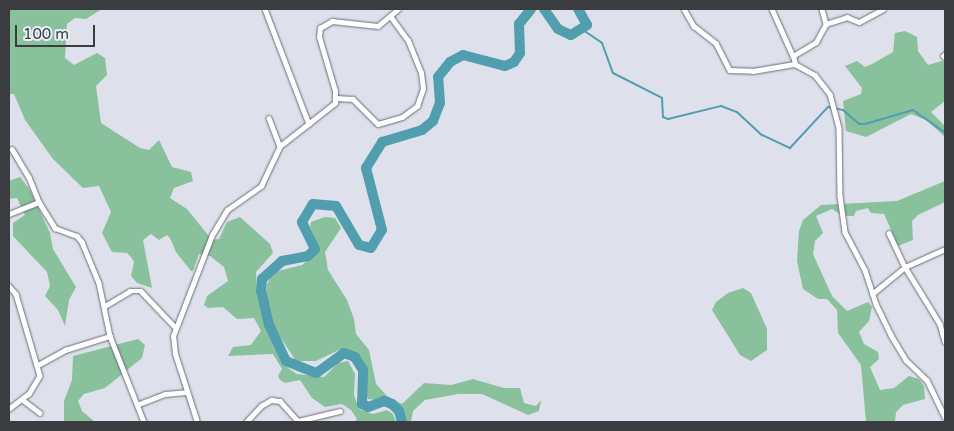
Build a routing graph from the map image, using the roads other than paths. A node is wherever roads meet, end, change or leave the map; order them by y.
1 (265, 9) edge
2 (398, 9) edge
3 (684, 9) edge
4 (772, 9) edge
5 (822, 9) edge
6 (883, 9) edge
7 (391, 18) junction
8 (826, 24) junction
9 (792, 56) junction
10 (795, 64) junction
11 (336, 98) junction
12 (269, 118) dead end
13 (308, 124) junction
14 (280, 146) junction
15 (12, 149) dead end
16 (39, 202) junction
17 (9, 214) edge
18 (889, 233) dead end
19 (945, 249) edge
20 (905, 267) junction
21 (9, 286) edge
22 (872, 294) junction
23 (105, 306) junction
24 (176, 327) junction
25 (110, 336) junction
26 (945, 341) edge
27 (38, 365) junction
28 (186, 392) junction
29 (23, 400) junction
30 (139, 404) junction
31 (9, 409) edge
32 (340, 411) dead end
33 (40, 414) dead end
34 (945, 417) edge
35 (144, 422) edge
36 (197, 422) edge
37 (246, 422) edge

1 - 13 street
2 - 7 street
3 - 10 street
4 - 9 street
5 - 8 street
6 - 8 street
7 - 11 street
7 - 11 street
8 - 9 street
9 - 10 street
10 - 22 street
11 - 13 street
12 - 14 street
13 - 14 street
14 - 24 street
15 - 16 street
16 - 17 street
16 - 23 street
18 - 20 street
19 - 20 street
20 - 22 street
20 - 26 street
21 - 27 street
22 - 34 street
23 - 24 street
23 - 25 street
24 - 28 street
25 - 27 street
25 - 30 street
27 - 29 street
28 - 30 street
28 - 36 street
29 - 31 street
29 - 33 street
30 - 35 street
32 - 37 street

